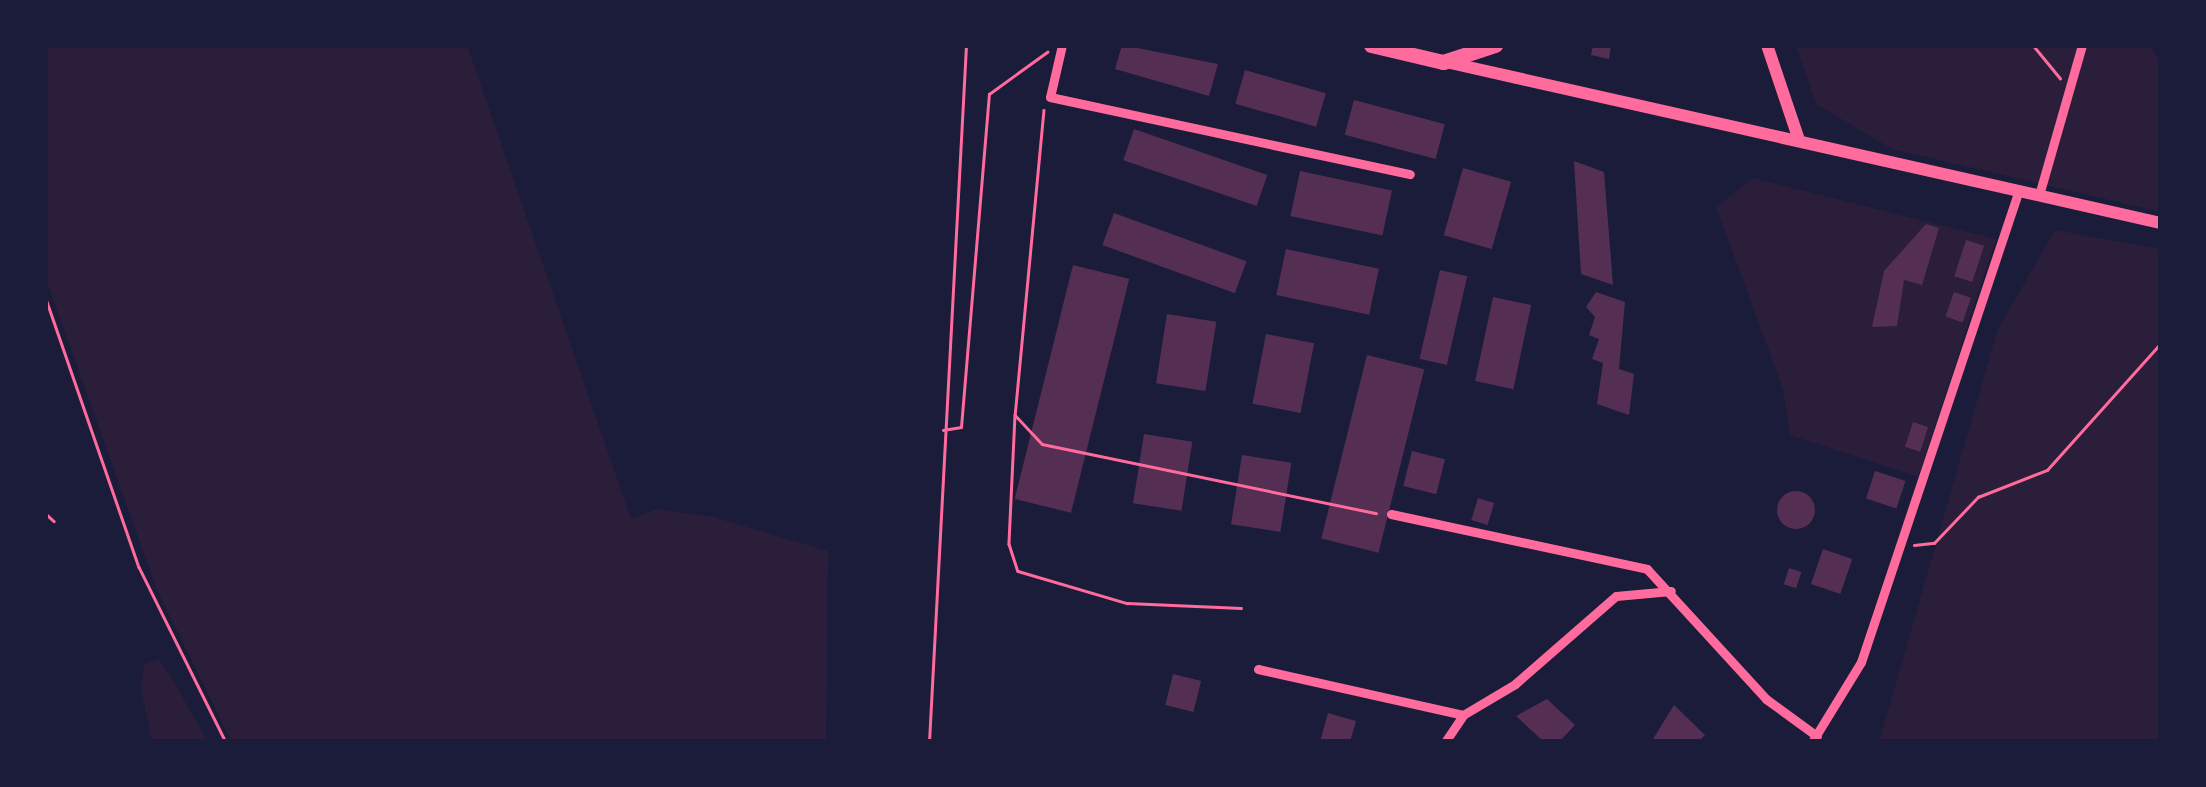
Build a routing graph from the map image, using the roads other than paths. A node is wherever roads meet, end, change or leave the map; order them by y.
1 (1062, 45) edge
2 (1370, 45) edge
3 (1496, 45) edge
4 (1767, 45) edge
5 (2082, 45) edge
6 (1443, 62) junction
7 (1799, 140) junction
8 (1410, 174) dead end
9 (2019, 191) junction
10 (2039, 195) junction
11 (2161, 222) edge
12 (1391, 514) road end
13 (1671, 591) junction
14 (1258, 669) dead end
15 (1462, 716) junction
16 (1814, 739) edge
17 (1445, 742) edge

1 - 8 street
2 - 6 highway
3 - 6 highway
4 - 7 main road
5 - 10 street
6 - 7 main road
7 - 9 main road
9 - 10 main road
9 - 16 street
10 - 11 main road
12 - 13 street
13 - 15 street
13 - 16 street
14 - 15 street
15 - 17 street

